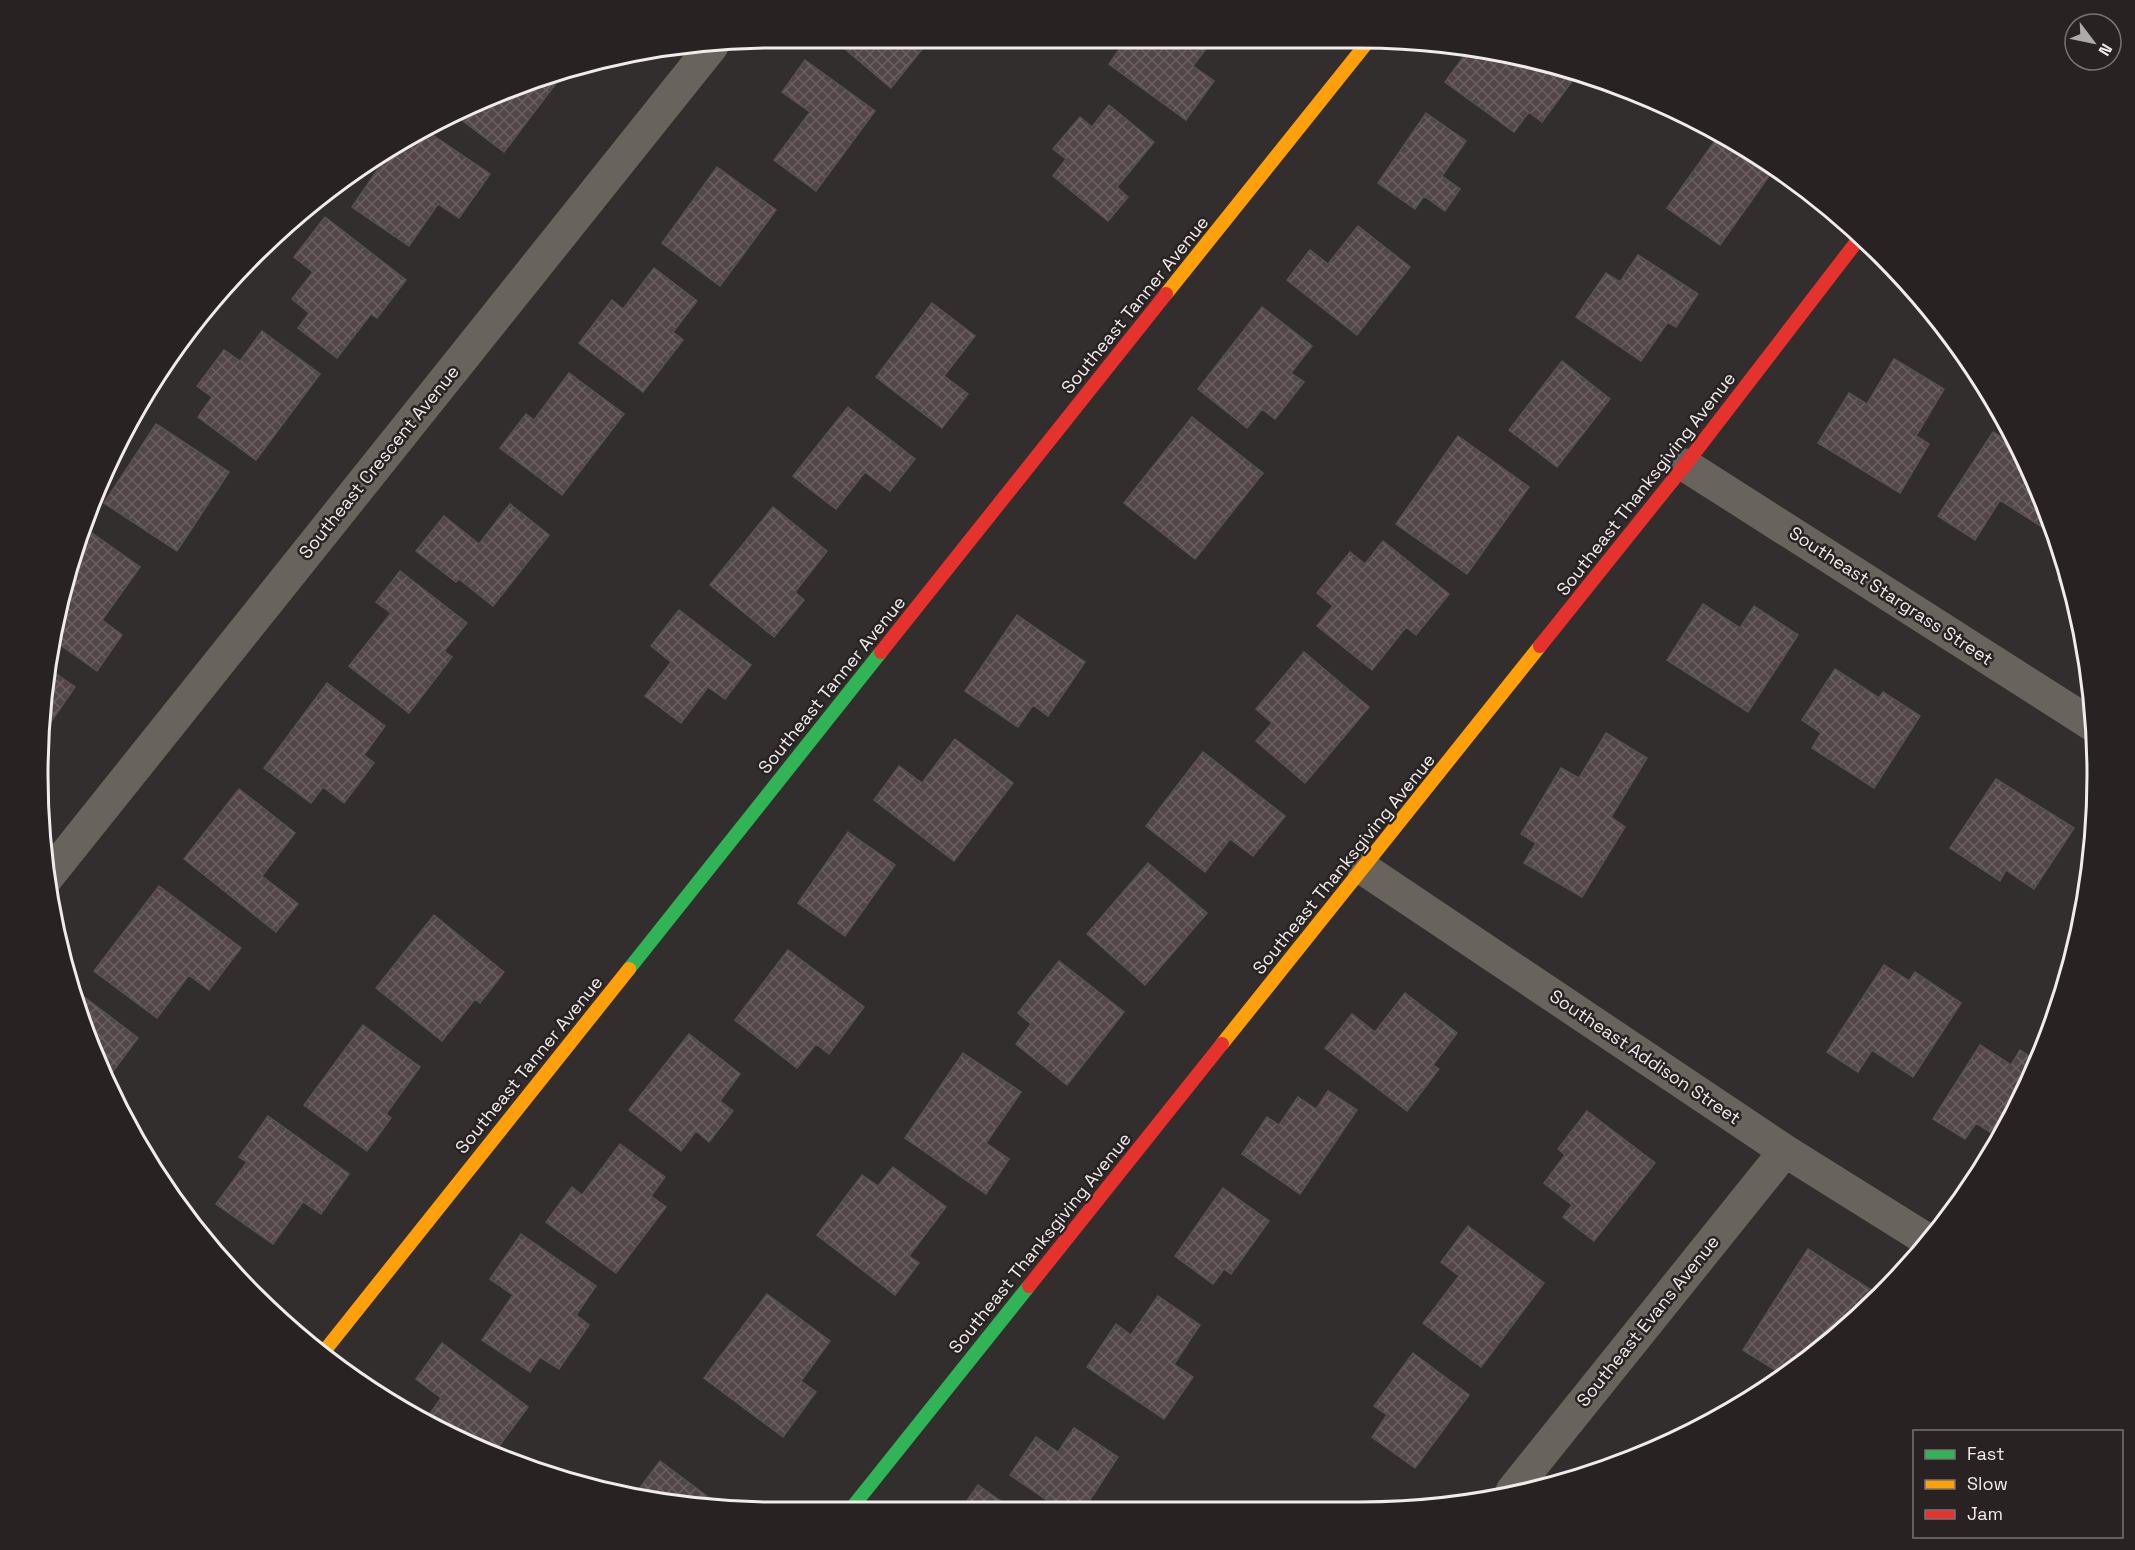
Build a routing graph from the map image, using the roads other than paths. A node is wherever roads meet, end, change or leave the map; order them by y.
1 (1363, 48) edge
2 (707, 52) edge
3 (1855, 243) edge
4 (1685, 465) junction
5 (2084, 720) edge
6 (54, 869) edge
7 (1364, 869) junction
8 (1785, 1151) junction
9 (1922, 1236) edge
10 (327, 1348) edge
11 (1517, 1484) edge
12 (856, 1502) edge

1 - 10 street, Southeast Tanner Avenue
2 - 6 street, Southeast Crescent Avenue
3 - 4 street, Southeast Thanksgiving Avenue
4 - 5 street, Southeast Stargrass Street
4 - 7 street, Southeast Thanksgiving Avenue
7 - 8 street, Southeast Addison Street
7 - 12 street, Southeast Thanksgiving Avenue
8 - 9 street, Southeast Addison Street
8 - 11 street, Southeast Evans Avenue

